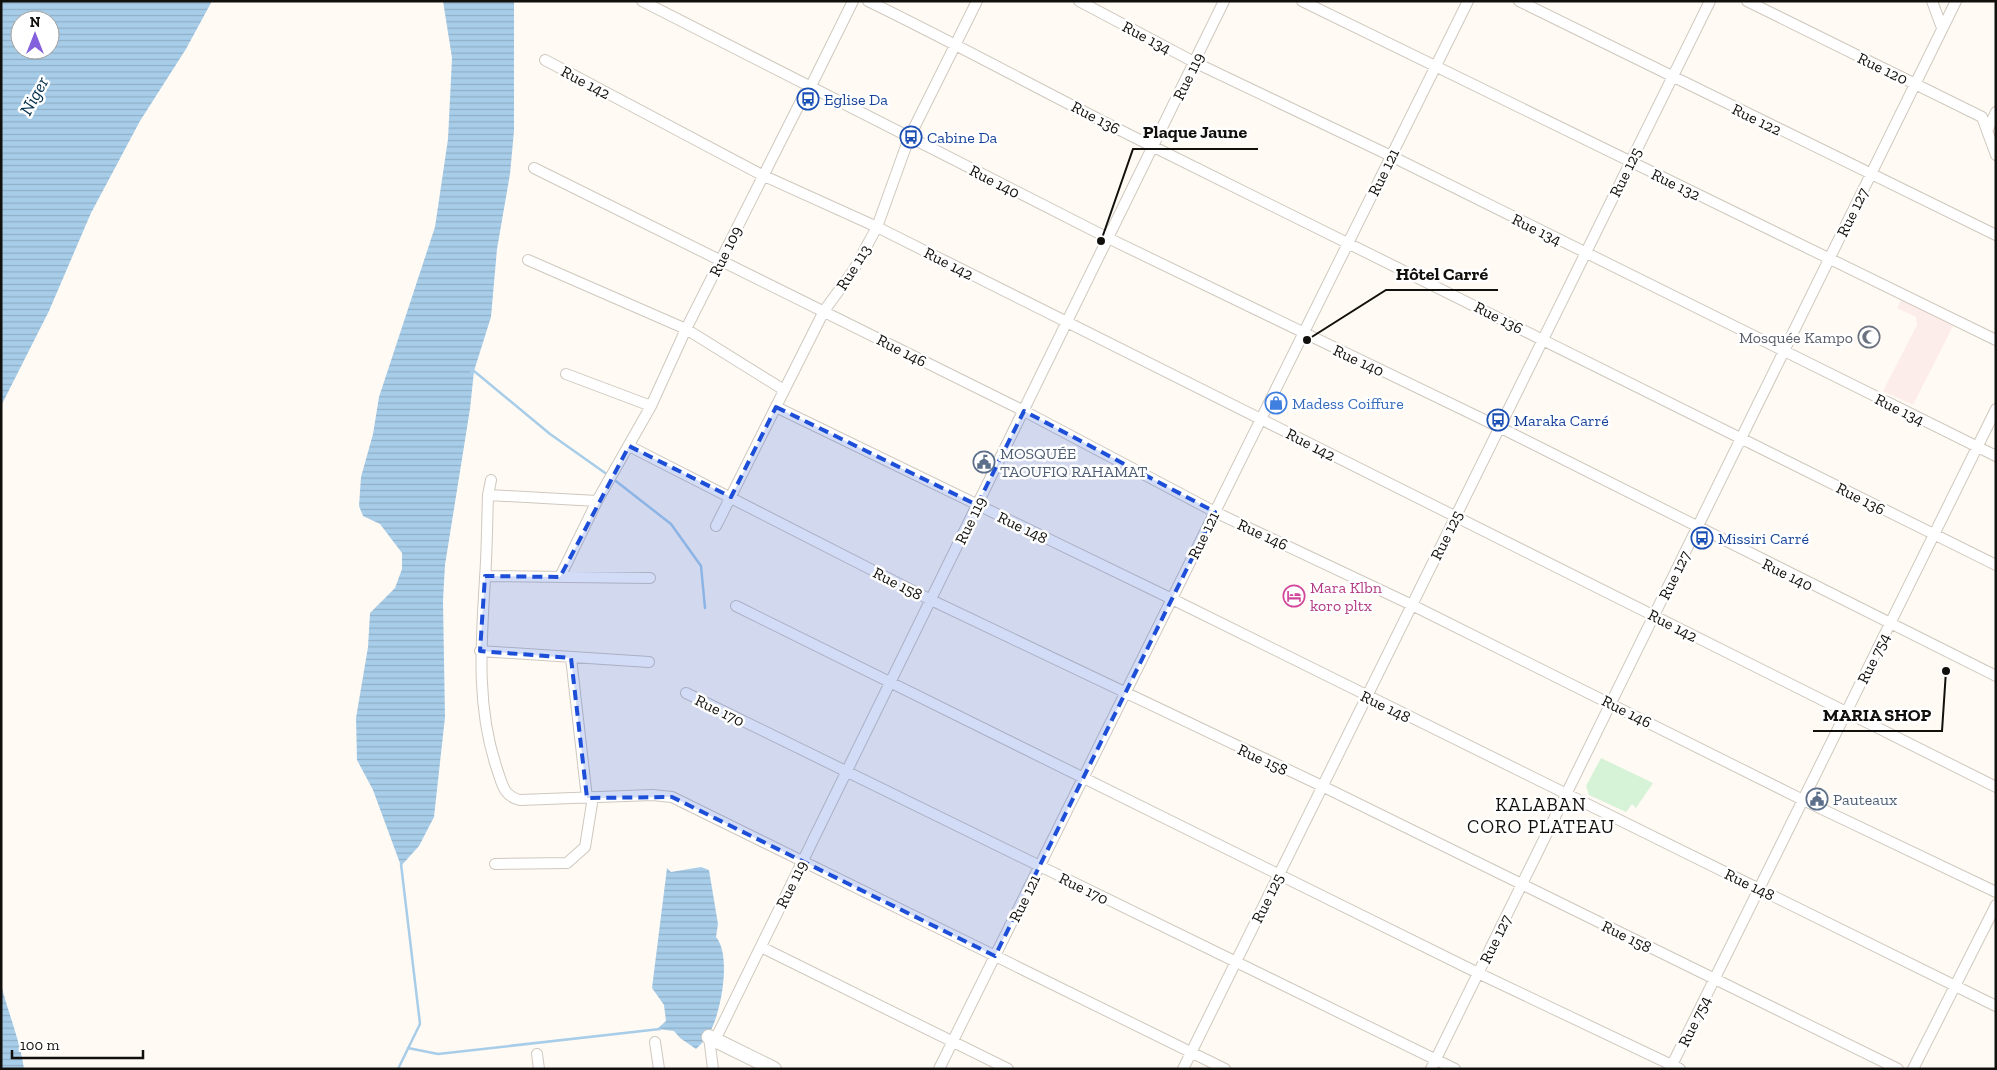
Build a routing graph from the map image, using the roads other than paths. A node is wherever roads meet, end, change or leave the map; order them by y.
1 (642, 1) edge
2 (852, 1) edge
3 (868, 1) edge
4 (978, 1) edge
5 (1079, 1) edge
6 (1224, 1) edge
7 (1302, 1) edge
8 (1468, 1) edge
9 (1520, 1) edge
10 (1710, 1) edge
11 (1747, 1) edge
12 (1932, 1) edge
13 (1956, 1) edge
14 (1942, 28) junction
15 (956, 44) junction
16 (545, 60) dead end
17 (1194, 62) junction
18 (1435, 66) junction
19 (1672, 77) junction
20 (1915, 84) junction
21 (810, 88) junction
22 (1996, 112) edge
23 (1987, 131) junction
24 (909, 138) junction
25 (1153, 147) junction
26 (1996, 155) edge
27 (1391, 156) junction
28 (1630, 162) junction
29 (534, 168) dead end
30 (1870, 174) junction
31 (762, 175) junction
32 (877, 227) junction
33 (1996, 235) edge
34 (1108, 238) junction
35 (1349, 241) junction
36 (1586, 253) junction
37 (1829, 258) junction
38 (528, 260) dead end
39 (720, 261) junction
40 (824, 311) junction
41 (1067, 322) junction
42 (686, 329) junction
43 (1303, 334) junction
44 (1543, 339) junction
45 (1996, 340) edge
46 (1783, 352) junction
47 (566, 374) dead end
48 (784, 390) junction
49 (651, 406) junction
50 (776, 407) junction
51 (1996, 409) edge
52 (1024, 411) junction
53 (1261, 419) junction
54 (1499, 427) junction
55 (1741, 438) junction
56 (1977, 447) junction
57 (625, 450) junction
58 (1996, 456) edge
59 (490, 480) dead end
60 (488, 495) junction
61 (731, 498) junction
62 (597, 501) junction
63 (977, 505) junction
64 (1215, 512) junction
65 (1455, 518) junction
66 (716, 526) dead end
67 (1697, 528) junction
68 (1934, 534) junction
69 (1996, 565) edge
70 (485, 576) junction
71 (560, 577) junction
72 (650, 578) dead end
73 (1172, 599) junction
74 (931, 600) junction
75 (1412, 605) junction
76 (736, 606) dead end
77 (1654, 616) junction
78 (1890, 624) junction
79 (480, 651) junction
80 (571, 658) junction
81 (649, 662) dead end
82 (1996, 676) edge
83 (890, 682) junction
84 (686, 694) dead end
85 (1125, 694) junction
86 (1366, 697) junction
87 (1611, 703) junction
88 (1846, 712) junction
89 (847, 771) junction
90 (1083, 778) junction
91 (1322, 786) junction
92 (1996, 787) edge
93 (1566, 795) junction
94 (590, 798) junction
95 (1803, 800) junction
96 (802, 861) junction
97 (495, 864) dead end
98 (1040, 866) junction
99 (1279, 874) junction
100 (1522, 885) junction
101 (1759, 888) junction
102 (1996, 892) edge
103 (1996, 905) edge
104 (760, 947) junction
105 (995, 956) junction
106 (1235, 962) junction
107 (1478, 973) junction
108 (1714, 979) junction
109 (1955, 986) junction
110 (1996, 1006) edge
111 (712, 1038) junction
112 (655, 1042) dead end
113 (953, 1042) junction
114 (1191, 1052) junction
115 (537, 1054) dead end
116 (1434, 1064) edge
117 (1674, 1067) edge
118 (539, 1069) edge
119 (659, 1069) edge
120 (713, 1069) edge
121 (774, 1069) edge
122 (939, 1069) edge
123 (1008, 1069) edge
124 (1183, 1069) edge
125 (1225, 1069) edge
126 (1455, 1069) edge
127 (1898, 1069) edge
128 (1913, 1069) edge

1 - 21 street, Rue 140
2 - 21 street, Rue 109
3 - 15 street, Rue 136
4 - 15 street, Rue 113
5 - 17 street, Rue 134
6 - 17 street, Rue 119
7 - 18 street, Rue 132
8 - 18 street, Rue 121
9 - 19 street, Rue 122
10 - 19 street, Rue 125
11 - 20 street, Rue 120
12 - 14 street
13 - 14 street, Rue 127
14 - 20 street, Rue 127
15 - 24 street, Rue 113
15 - 25 street, Rue 136
16 - 31 street, Rue 142
17 - 25 street, Rue 119
17 - 27 street, Rue 134
18 - 27 street, Rue 121
18 - 28 street, Rue 132
19 - 28 street, Rue 125
19 - 30 street, Rue 122
20 - 23 street, Rue 120
20 - 30 street, Rue 127
21 - 24 street, Rue 140
21 - 31 street, Rue 109
22 - 23 street
23 - 26 street, Rue 120
24 - 32 street, Rue 113
24 - 34 street, Rue 140
25 - 34 street, Rue 119
25 - 35 street, Rue 136
27 - 35 street, Rue 121
27 - 36 street, Rue 134
28 - 36 street, Rue 125
28 - 37 street, Rue 132
29 - 39 street, Rue 146
30 - 33 street, Rue 122
30 - 37 street, Rue 127
31 - 32 street, Rue 142
31 - 39 street, Rue 109
32 - 40 street, Rue 113
32 - 41 street, Rue 142
34 - 41 street, Rue 119
34 - 43 street, Rue 140
35 - 43 street, Rue 121
35 - 44 street, Rue 136
36 - 44 street, Rue 125
36 - 46 street, Rue 134
37 - 45 street, Rue 132
37 - 46 street, Rue 127
38 - 42 street
39 - 40 street, Rue 146
39 - 42 street, Rue 109
40 - 48 street, Rue 113
40 - 52 street, Rue 146
41 - 52 street, Rue 119
41 - 53 street, Rue 142
42 - 48 street
42 - 49 street, Rue 109
43 - 53 street, Rue 121
43 - 54 street, Rue 140
44 - 54 street, Rue 125
44 - 55 street, Rue 136
46 - 55 street, Rue 127
46 - 56 street, Rue 134
47 - 49 street
48 - 50 street, Rue 113
49 - 57 street, Rue 109
50 - 61 street, Rue 113
50 - 63 street, Rue 148
51 - 56 street, Rue 754
52 - 63 street, Rue 119
52 - 64 street, Rue 146
53 - 64 street, Rue 121
53 - 65 street, Rue 142
54 - 65 street, Rue 125
54 - 67 street, Rue 140
55 - 67 street, Rue 127
55 - 68 street, Rue 136
56 - 58 street, Rue 134
56 - 68 street, Rue 754
57 - 61 street, Rue 158
57 - 62 street, Rue 109
59 - 60 street
60 - 62 street
60 - 70 street
61 - 66 street, Rue 113
61 - 74 street, Rue 158
62 - 71 street, Rue 109
63 - 73 street, Rue 148
63 - 74 street, Rue 119
64 - 73 street, Rue 121
64 - 75 street, Rue 146
65 - 75 street, Rue 125
65 - 77 street, Rue 142
67 - 77 street, Rue 127
67 - 78 street, Rue 140
68 - 69 street, Rue 136
68 - 78 street, Rue 754
70 - 71 street
70 - 79 street
71 - 72 street
73 - 85 street, Rue 121
73 - 86 street, Rue 148
74 - 83 street, Rue 119
74 - 85 street, Rue 158
75 - 86 street, Rue 125
75 - 87 street, Rue 146
76 - 83 street
77 - 87 street, Rue 127
77 - 88 street, Rue 142
78 - 82 street, Rue 140
78 - 88 street, Rue 754
79 - 80 street
79 - 94 street
80 - 81 street
80 - 94 street
83 - 89 street, Rue 119
83 - 90 street
84 - 89 street, Rue 170
85 - 90 street, Rue 121
85 - 91 street, Rue 158
86 - 91 street, Rue 125
86 - 93 street, Rue 148
87 - 93 street, Rue 127
87 - 95 street, Rue 146
88 - 92 street, Rue 142
88 - 95 street, Rue 754
89 - 96 street, Rue 119
89 - 98 street, Rue 170
90 - 98 street, Rue 121
90 - 99 street
91 - 99 street, Rue 125
91 - 100 street, Rue 158
93 - 100 street, Rue 127
93 - 101 street, Rue 148
94 - 96 street
94 - 97 street
95 - 101 street, Rue 754
95 - 102 street, Rue 146
96 - 104 street, Rue 119
96 - 105 street
98 - 105 street, Rue 121
98 - 106 street, Rue 170
99 - 106 street, Rue 125
99 - 107 street
100 - 107 street, Rue 127
100 - 108 street, Rue 158
101 - 108 street, Rue 754
101 - 109 street, Rue 148
103 - 109 street
104 - 111 street, Rue 119
104 - 113 street
105 - 113 street, Rue 121
105 - 114 street
106 - 114 street, Rue 125
106 - 116 street, Rue 170
107 - 116 street, Rue 127
107 - 117 street
108 - 117 street, Rue 754
108 - 127 street, Rue 158
109 - 110 street, Rue 148
109 - 128 street
111 - 120 street
111 - 121 street
112 - 119 street
113 - 122 street, Rue 121
113 - 123 street
114 - 124 street, Rue 125
114 - 125 street
115 - 118 street
116 - 126 street, Rue 170

